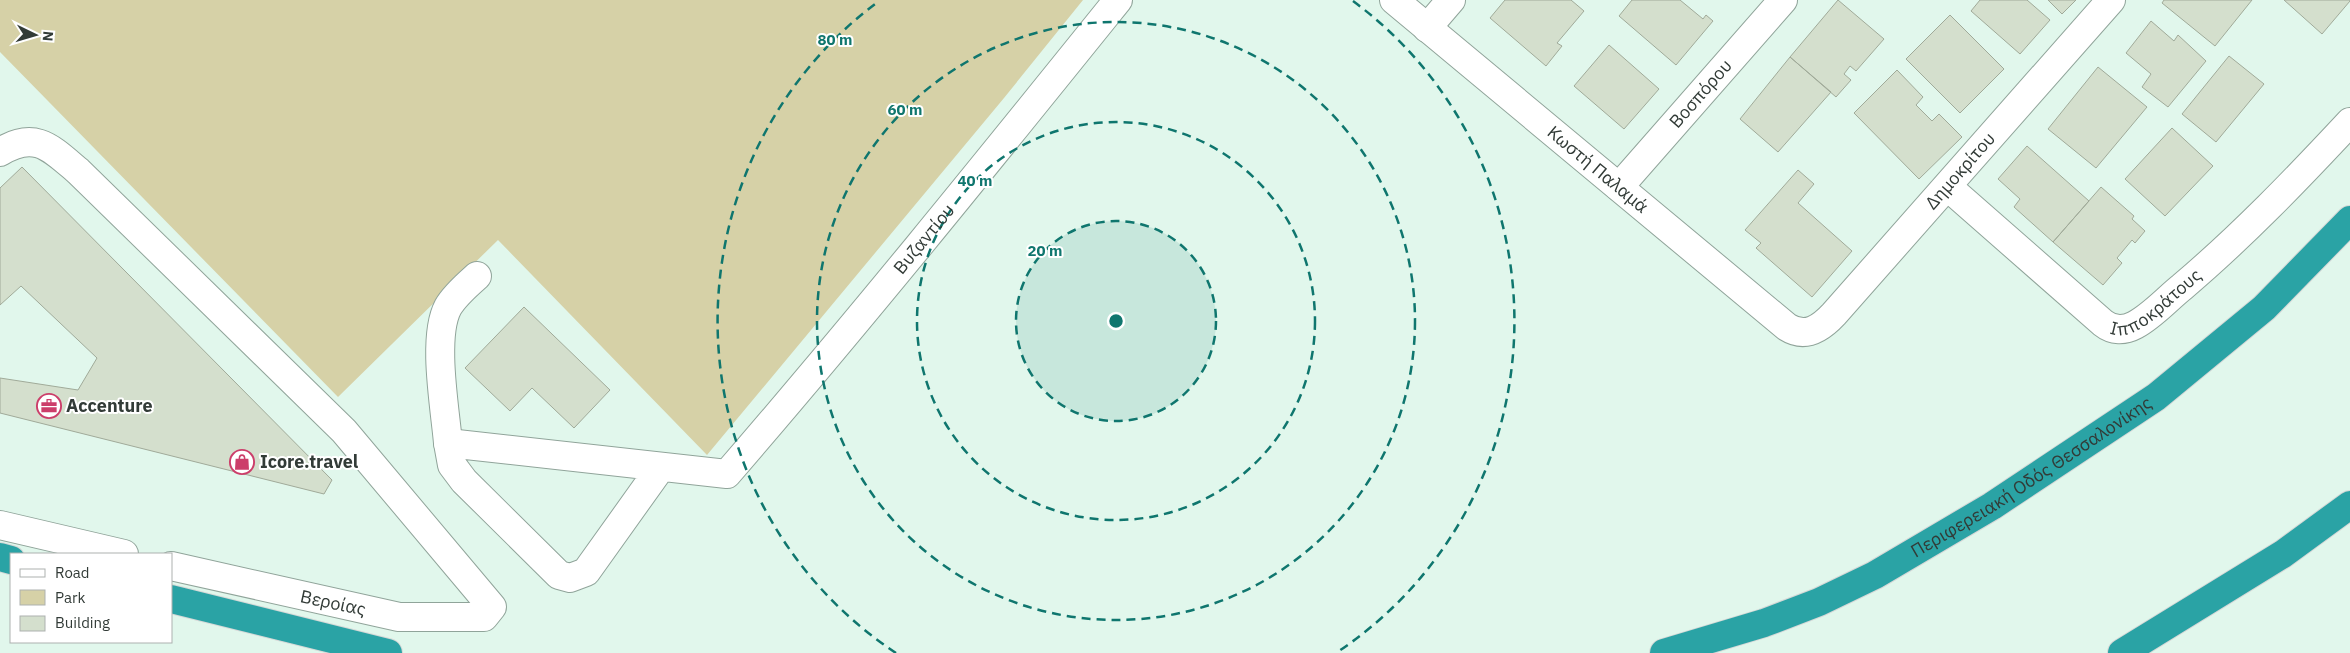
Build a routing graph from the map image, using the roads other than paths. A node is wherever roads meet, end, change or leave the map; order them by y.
1 (1118, 0) edge
2 (1394, 0) edge
3 (1451, 0) edge
4 (1783, 0) edge
5 (2111, 0) edge
6 (1427, 28) junction
7 (2350, 122) edge
8 (0, 152) edge
9 (1619, 187) junction
10 (1948, 187) junction
11 (2350, 220) edge
12 (477, 276) dead end
13 (1804, 333) joint
14 (448, 443) junction
15 (661, 467) junction
16 (2350, 505) edge
17 (0, 524) edge
18 (120, 553) edge
19 (172, 566) edge
20 (172, 599) edge
21 (388, 653) edge
22 (1664, 653) edge
23 (2122, 653) edge

1 - 15 street, Βυζαντίου
2 - 6 street, Κωστή Παλαμά
3 - 6 street
4 - 9 street, Βοσπόρου
5 - 10 street, Δημοκρίτου
6 - 9 street, Κωστή Παλαμά
7 - 10 street, Ιπποκράτους
8 - 19 street, Βεροίας
9 - 13 street, Κωστή Παλαμά
10 - 13 street, Δημοκρίτου
11 - 22 highway, Περιφερειακή Οδός Θεσσαλονίκης
12 - 14 street
14 - 15 street
14 - 15 street
16 - 23 highway
17 - 18 street
20 - 21 highway

